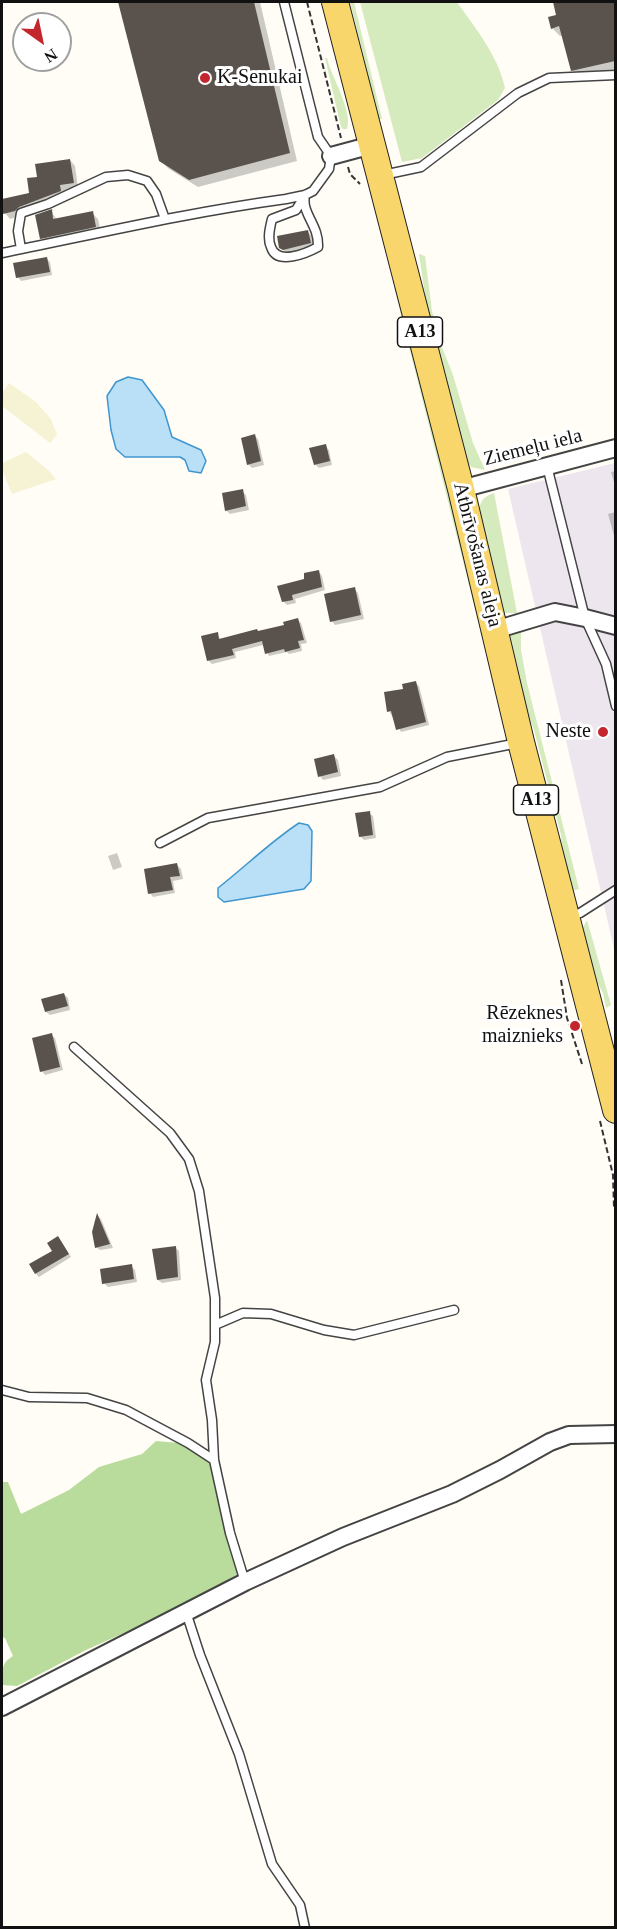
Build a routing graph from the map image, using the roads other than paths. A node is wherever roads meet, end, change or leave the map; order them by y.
1 (284, 2) edge
2 (335, 2) edge
3 (615, 75) edge
4 (372, 145) junction
5 (331, 156) junction
6 (380, 176) junction
7 (305, 195) junction
8 (165, 219) junction
9 (21, 249) junction
10 (2, 253) edge
11 (615, 448) edge
12 (547, 465) junction
13 (461, 489) junction
14 (585, 618) junction
15 (615, 626) edge
16 (495, 630) junction
17 (615, 706) edge
18 (521, 742) junction
19 (160, 843) dead end
20 (615, 890) edge
21 (566, 918) junction
22 (74, 1047) dead end
23 (615, 1110) edge
24 (454, 1310) dead end
25 (215, 1325) junction
26 (2, 1390) edge
27 (615, 1434) edge
28 (214, 1460) junction
29 (245, 1582) junction
30 (186, 1611) junction
31 (2, 1707) edge
32 (305, 1928) edge

1 - 5 lane
2 - 4 main road, Atbrīvošanas aleja / A13
3 - 6 lane
4 - 5 street
4 - 6 main road, Atbrīvošanas aleja / A13
5 - 7 lane
6 - 13 main road, Atbrīvošanas aleja / A13
7 - 7 lane
7 - 8 lane
8 - 9 lane
8 - 9 lane
9 - 10 lane
11 - 12 street, Ziemeļu iela
12 - 13 street, Ziemeļu iela
12 - 14 lane
13 - 16 main road, Atbrīvošanas aleja / A13
14 - 15 street
14 - 16 street
14 - 17 lane
16 - 18 main road, Atbrīvošanas aleja / A13
18 - 19 lane
18 - 21 main road, Atbrīvošanas aleja / A13
20 - 21 lane
21 - 23 main road, Atbrīvošanas aleja / A13
22 - 25 lane
24 - 25 lane
25 - 28 lane
26 - 28 lane
27 - 29 street
28 - 29 lane
29 - 30 street
30 - 31 street
30 - 32 lane

